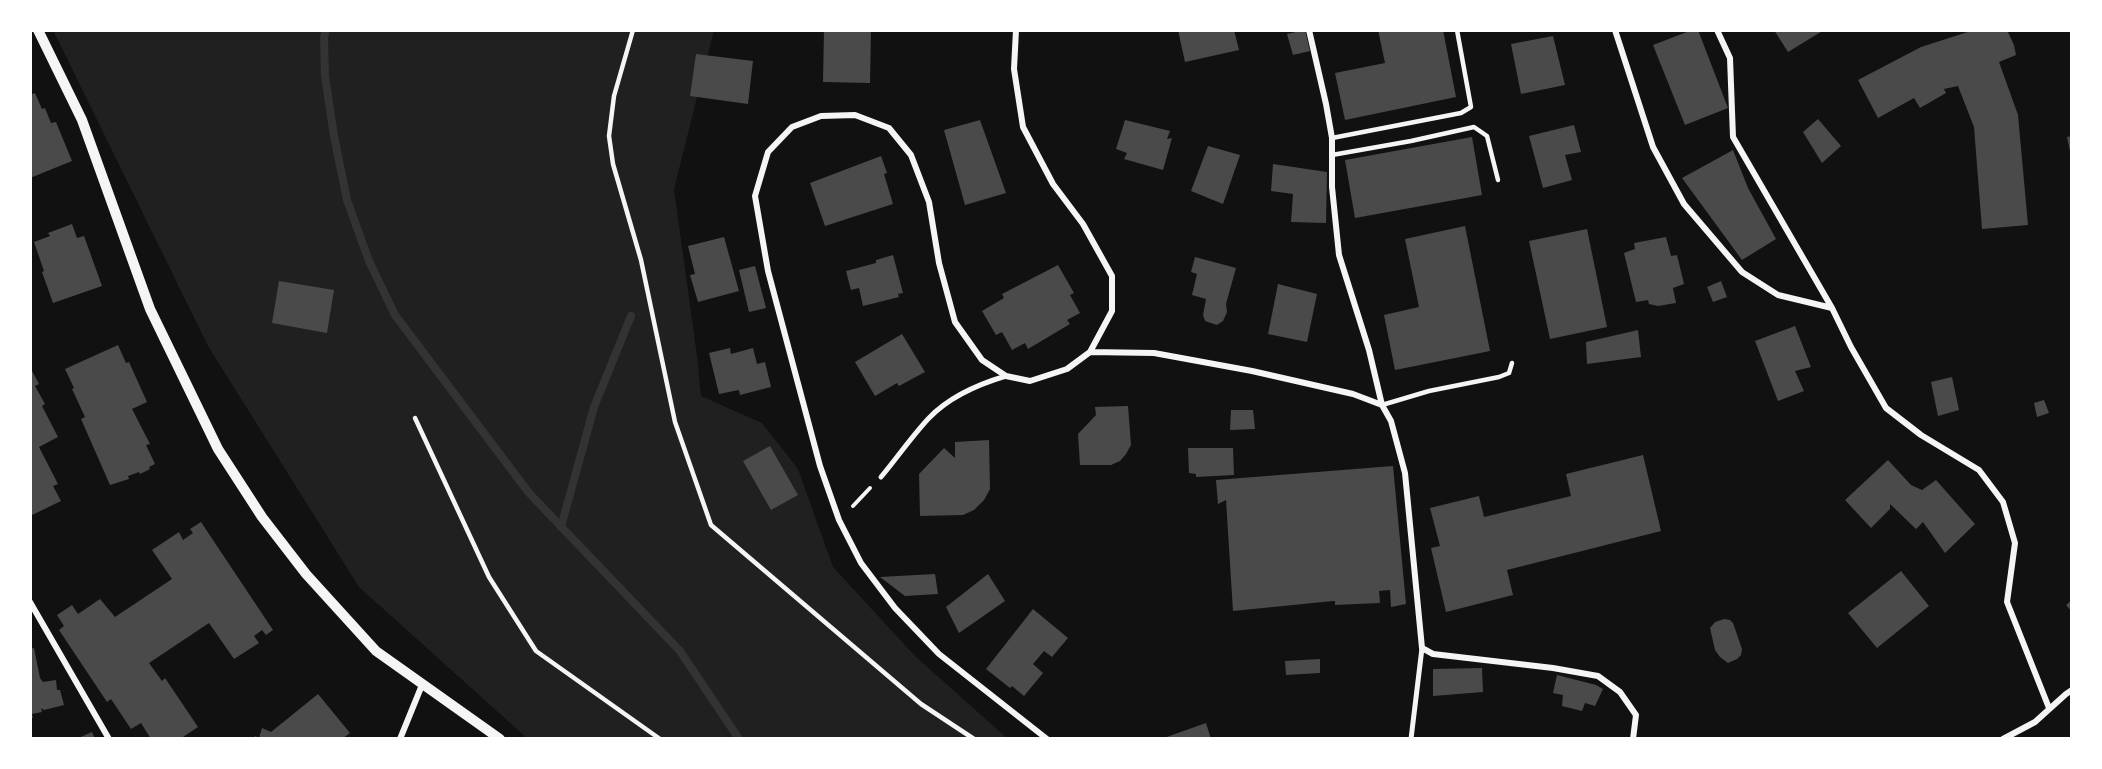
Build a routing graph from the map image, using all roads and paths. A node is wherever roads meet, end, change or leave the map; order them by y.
1 (38, 30) edge
2 (633, 30) edge
3 (1016, 30) edge
4 (1309, 30) edge
5 (1457, 30) edge
6 (1615, 30) edge
7 (1717, 30) edge
8 (1332, 138) junction
9 (1332, 155) junction
10 (1498, 180) dead end
11 (1832, 308) junction
12 (1090, 352) junction
13 (1512, 363) dead end
14 (1006, 375) junction
15 (1382, 405) junction
16 (415, 418) dead end
17 (881, 477) joint
18 (839, 520) junction
19 (30, 602) edge
20 (1422, 648) junction
21 (422, 685) junction
22 (2072, 690) edge
23 (2049, 708) junction
24 (109, 739) edge
25 (400, 739) edge
26 (500, 739) edge
27 (660, 739) edge
28 (974, 739) edge
29 (1047, 739) edge
30 (1411, 739) edge
31 (1633, 739) edge
32 (2003, 739) edge

1 - 21 street
2 - 28 lane
3 - 12 street
4 - 8 street
5 - 8 lane
6 - 11 street
7 - 11 street
8 - 9 street
9 - 10 lane
9 - 15 street
11 - 23 street
12 - 14 street
12 - 15 street
13 - 15 lane
14 - 17 street
14 - 18 street
15 - 20 street
16 - 27 lane
17 - 18 path
18 - 29 street
19 - 24 street
20 - 30 street
20 - 31 street
21 - 25 street
21 - 26 street
22 - 23 street
23 - 32 street

